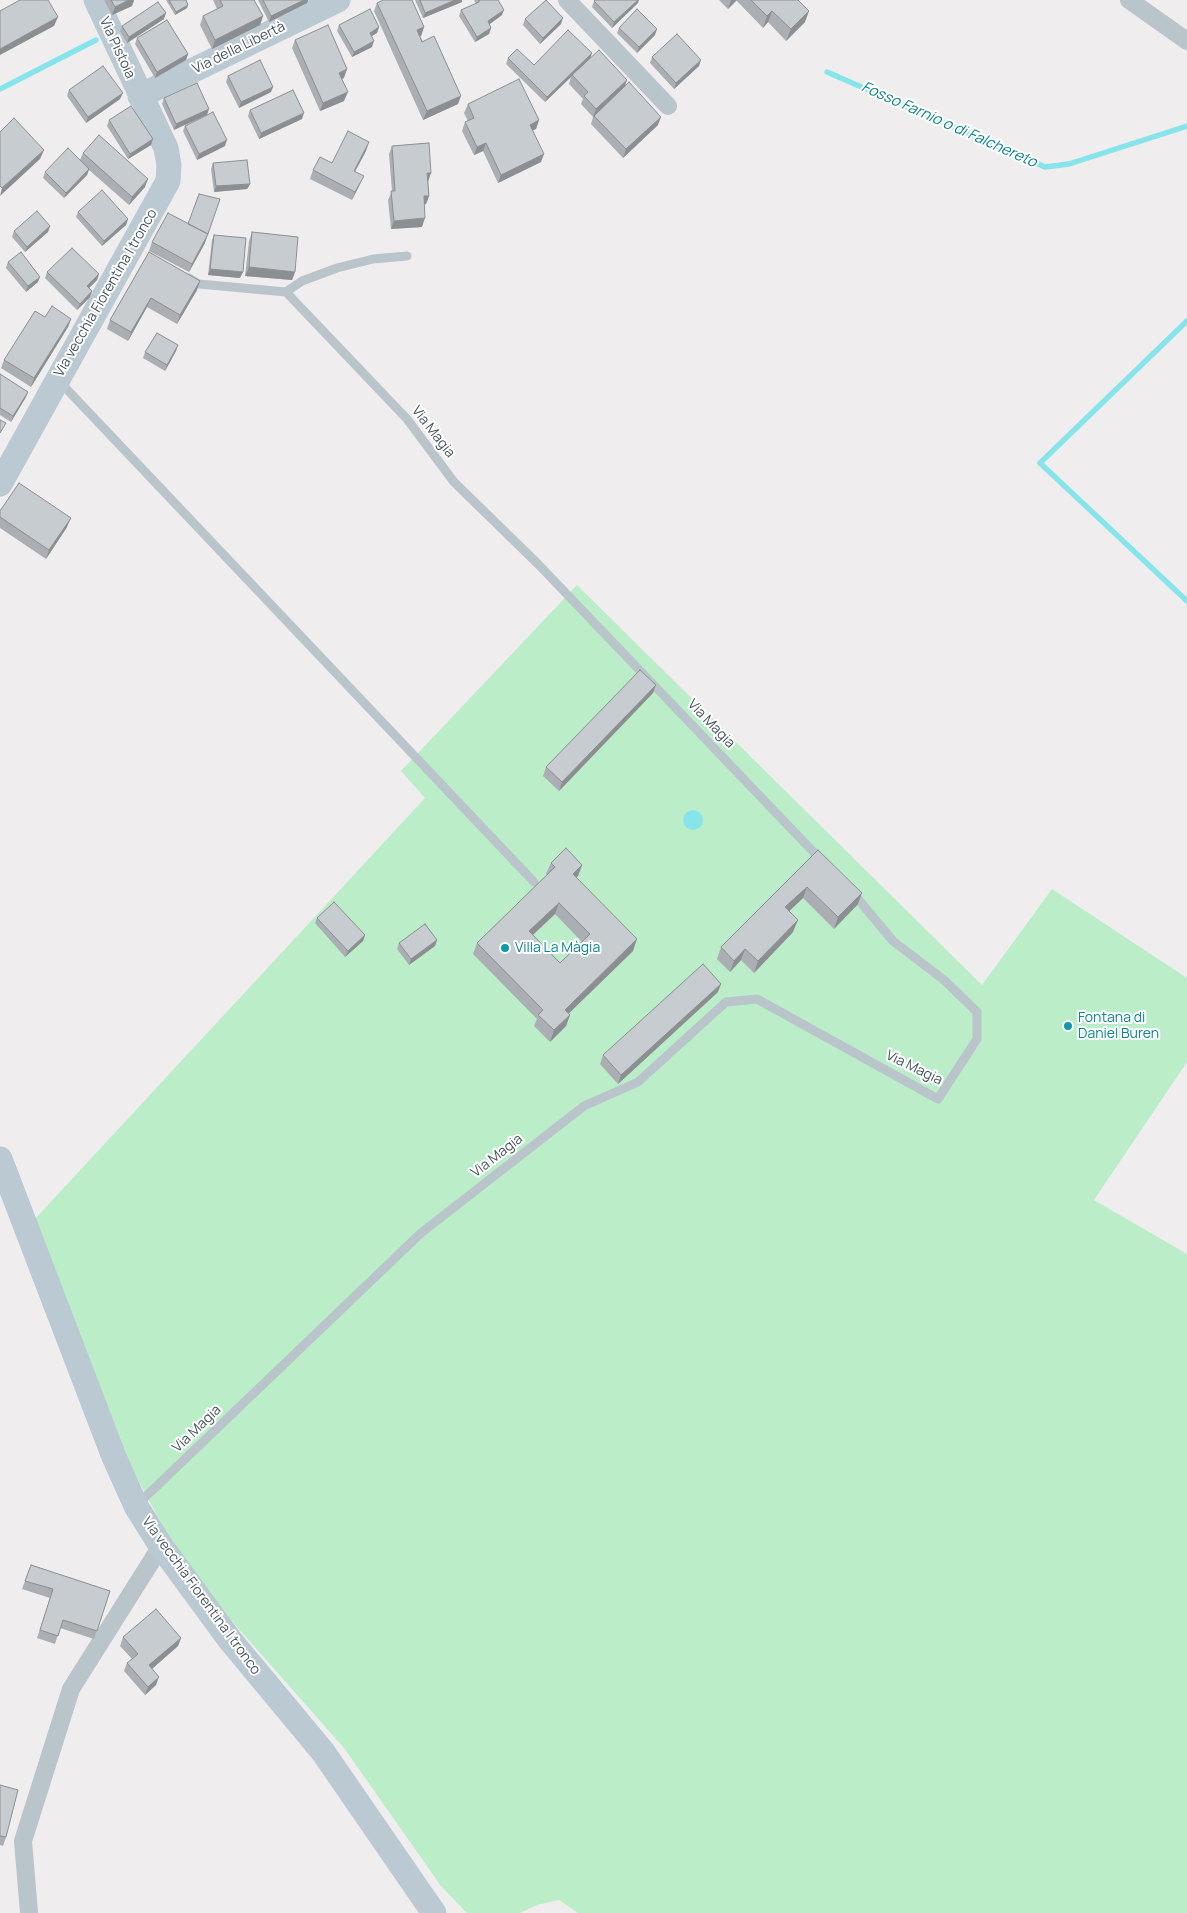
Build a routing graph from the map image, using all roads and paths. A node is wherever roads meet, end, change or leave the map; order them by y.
1 (96, 0) edge
2 (338, 0) edge
3 (567, 0) edge
4 (1128, 0) edge
5 (1187, 41) edge
6 (140, 96) junction
7 (668, 106) dead end
8 (407, 256) dead end
9 (182, 274) edge
10 (286, 292) junction
11 (57, 379) junction
12 (2, 477) edge
13 (829, 869) edge
14 (534, 882) dead end
15 (843, 883) edge
16 (2, 1174) edge
17 (136, 1506) junction
18 (161, 1546) junction
19 (29, 1913) edge
20 (434, 1913) edge

1 - 6 street, Via Pistoia
2 - 6 street, Via della Libertà
3 - 7 street
4 - 5 street
6 - 11 street, Via vecchia Fiorentina I tronco
8 - 10 lane
9 - 10 lane
10 - 13 lane, Via Magia
11 - 12 street, Via vecchia Fiorentina I tronco
11 - 14 lane
15 - 17 lane, Via Magia
16 - 17 street, Via vecchia Fiorentina I tronco
17 - 18 street, Via vecchia Fiorentina I tronco
18 - 19 street
18 - 20 street, Via vecchia Fiorentina I tronco

